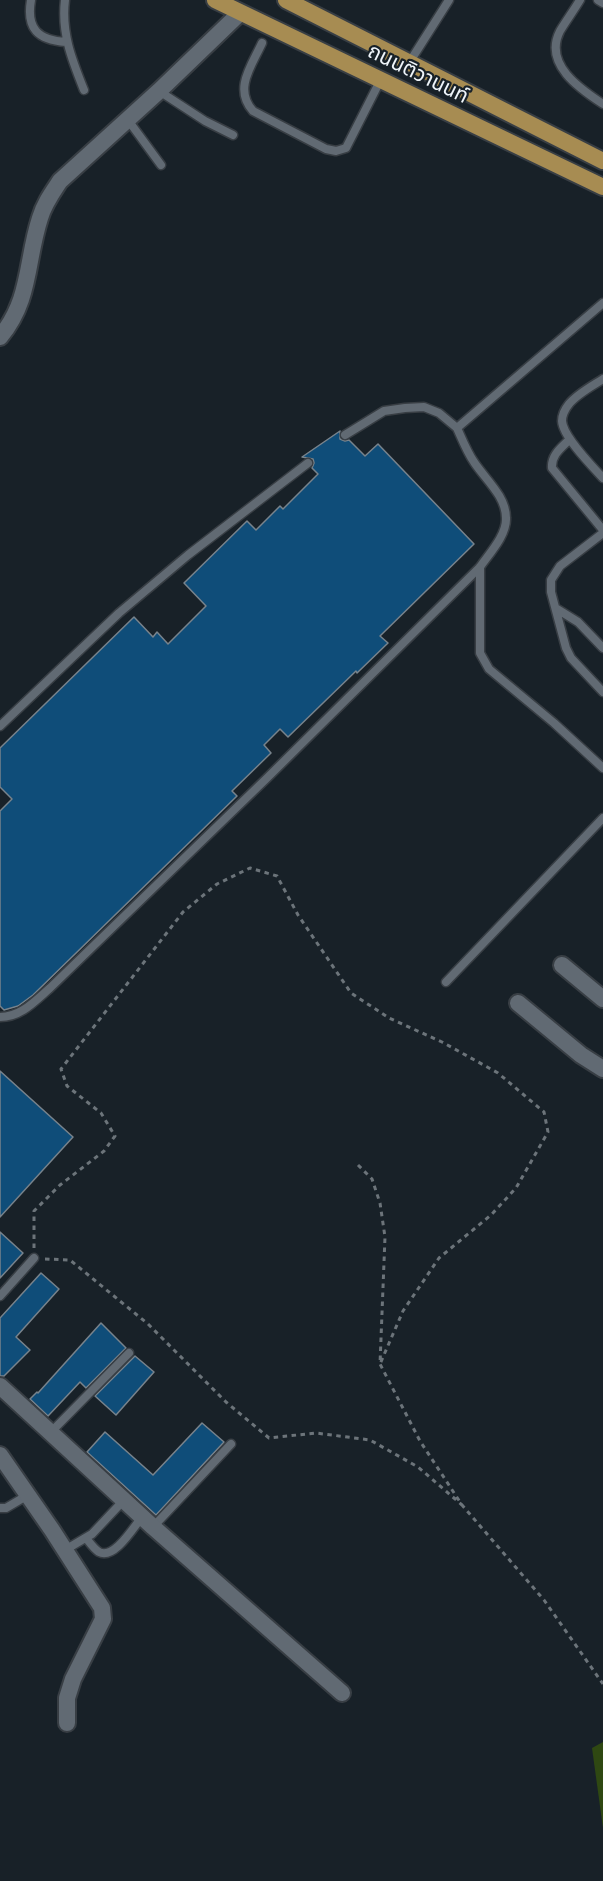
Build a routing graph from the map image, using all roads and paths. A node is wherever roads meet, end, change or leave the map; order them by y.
1 (31, 0) edge
2 (66, 0) edge
3 (215, 0) edge
4 (286, 0) edge
5 (449, 0) edge
6 (580, 0) edge
7 (598, 0) edge
8 (603, 3) edge
9 (244, 6) edge
10 (66, 42) junction
11 (262, 43) dead end
12 (409, 63) junction
13 (380, 81) junction
14 (84, 90) dead end
15 (159, 92) junction
16 (603, 104) edge
17 (128, 120) junction
18 (233, 135) dead end
19 (603, 161) edge
20 (161, 165) dead end
21 (603, 187) edge
22 (603, 303) edge
23 (0, 337) edge
24 (603, 379) edge
25 (457, 428) junction
26 (345, 435) dead end
27 (570, 439) junction
28 (308, 463) dead end
29 (603, 478) edge
30 (603, 532) edge
31 (480, 567) junction
32 (557, 609) junction
33 (603, 648) edge
34 (603, 692) edge
35 (0, 726) edge
36 (603, 768) edge
37 (603, 818) edge
38 (562, 965) dead end
39 (446, 982) dead end
40 (603, 999) edge
41 (518, 1003) dead end
42 (0, 1017) edge
43 (603, 1069) edge
44 (358, 1165) dead end
45 (34, 1258) junction
46 (0, 1296) edge
47 (129, 1353) dead end
48 (381, 1364) junction
49 (0, 1386) edge
50 (51, 1432) junction
51 (231, 1444) dead end
52 (0, 1455) edge
53 (28, 1495) junction
54 (124, 1500) junction
55 (462, 1505) junction
56 (0, 1508) edge
57 (147, 1522) junction
58 (86, 1538) junction
59 (65, 1550) junction
60 (603, 1684) edge
61 (342, 1693) dead end
62 (67, 1723) dead end

1 - 10 lane
2 - 10 lane
3 - 9 main road, ถนนติวานนท์
4 - 12 main road, ถนนติวานนท์
5 - 12 lane
6 - 16 lane
7 - 8 lane
9 - 13 main road, ถนนติวานนท์
9 - 15 street
10 - 14 lane
11 - 13 lane
12 - 19 main road, ถนนติวานนท์
13 - 21 main road, ถนนติวานนท์
15 - 17 street
15 - 18 lane
17 - 20 lane
17 - 23 street
22 - 25 lane
24 - 27 lane
25 - 26 lane
25 - 31 lane
27 - 29 lane
27 - 30 lane
28 - 35 lane
30 - 32 lane
31 - 36 lane
31 - 42 lane
32 - 33 lane
32 - 34 lane
37 - 39 lane
38 - 40 street
41 - 43 street
44 - 48 path
45 - 46 lane
45 - 48 path
45 - 55 path
47 - 50 lane
48 - 55 path
49 - 50 street
50 - 54 street
51 - 57 lane
52 - 53 street
53 - 56 lane
53 - 59 street
54 - 57 street
54 - 58 lane
55 - 60 path
57 - 58 lane
57 - 61 street
58 - 59 lane
59 - 62 street

